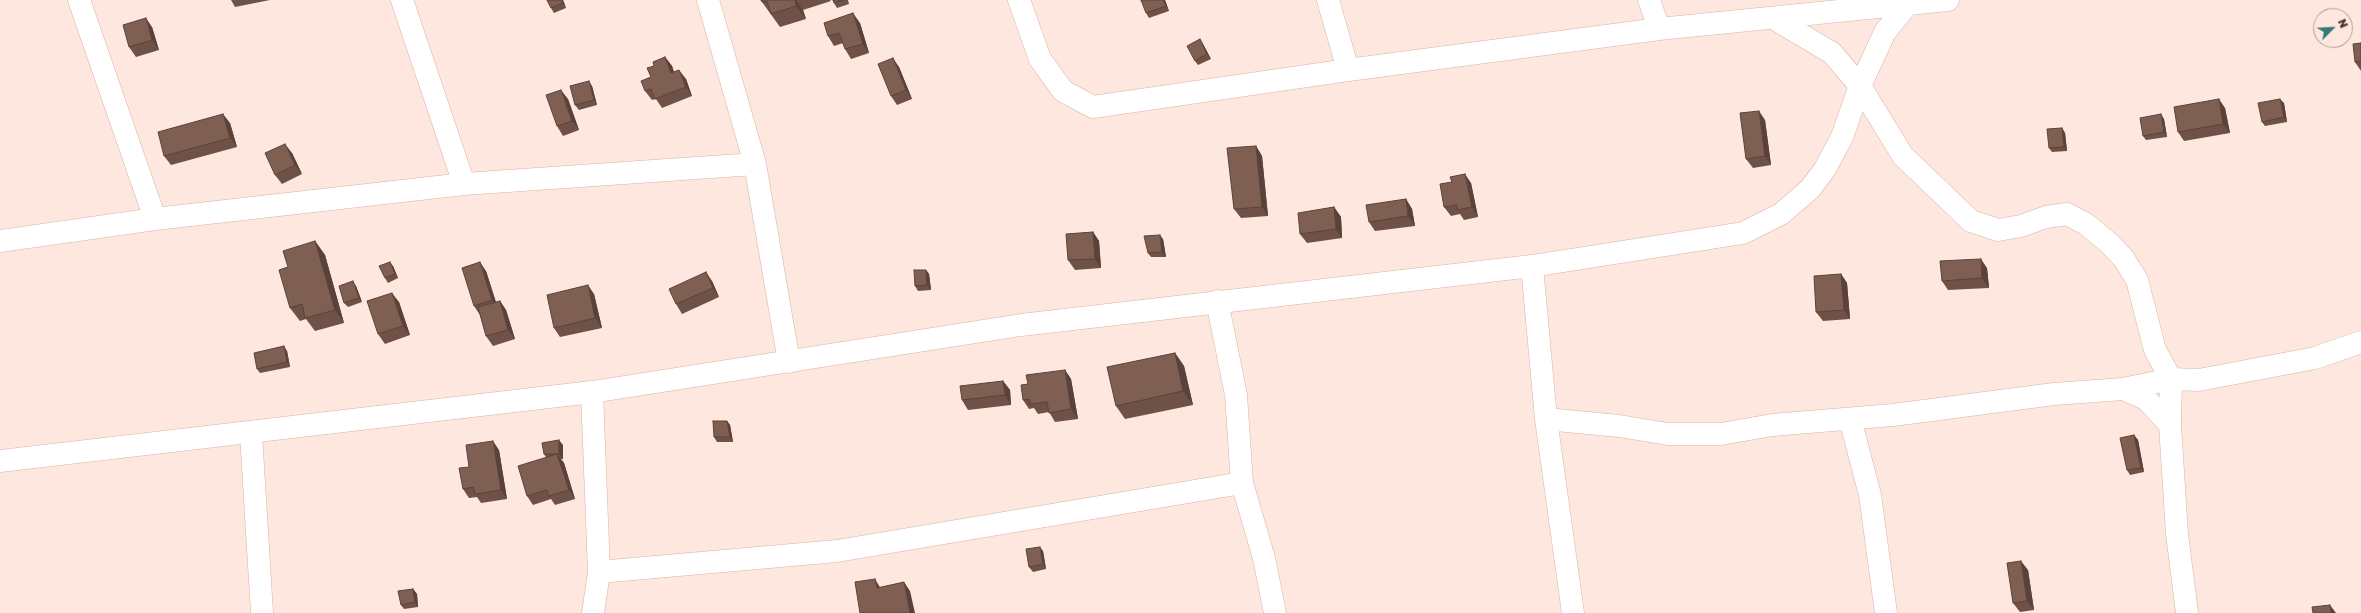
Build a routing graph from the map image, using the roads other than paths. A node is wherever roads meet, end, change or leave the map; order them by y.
1 (79, 0) edge
2 (402, 0) edge
3 (708, 0) edge
4 (1019, 0) edge
5 (1328, 0) edge
6 (1650, 0) edge
7 (1948, 0) edge
8 (1906, 6) junction
9 (1773, 18) junction
10 (1659, 28) junction
11 (1348, 70) junction
12 (1860, 86) junction
13 (755, 164) junction
14 (464, 184) junction
15 (155, 219) junction
16 (0, 241) edge
17 (1532, 266) junction
18 (1217, 301) junction
19 (2361, 342) edge
20 (789, 362) junction
21 (2171, 379) junction
22 (2123, 389) junction
23 (592, 392) junction
24 (1850, 419) junction
25 (1546, 420) junction
26 (2170, 425) junction
27 (251, 434) junction
28 (0, 461) edge
29 (1242, 483) junction
30 (600, 572) junction
31 (262, 613) edge
32 (593, 613) edge
33 (1275, 613) edge
34 (1573, 613) edge
35 (1886, 613) edge
36 (2187, 613) edge

1 - 15 street
2 - 14 street
3 - 13 street
4 - 11 street
5 - 11 street
6 - 10 street
7 - 8 street
8 - 9 street
8 - 12 street
9 - 10 street
9 - 12 street
10 - 11 street
12 - 17 street
12 - 21 street
13 - 14 street
13 - 20 street
14 - 15 street
15 - 16 street
17 - 18 street
17 - 25 street
18 - 20 street
18 - 29 street
19 - 21 street
20 - 23 street
21 - 22 street
21 - 26 street
22 - 24 street
22 - 26 street
23 - 27 street
23 - 30 street
24 - 25 street
24 - 35 street
25 - 34 street
26 - 36 street
27 - 28 street
27 - 31 street
29 - 30 street
29 - 33 street
30 - 32 street

